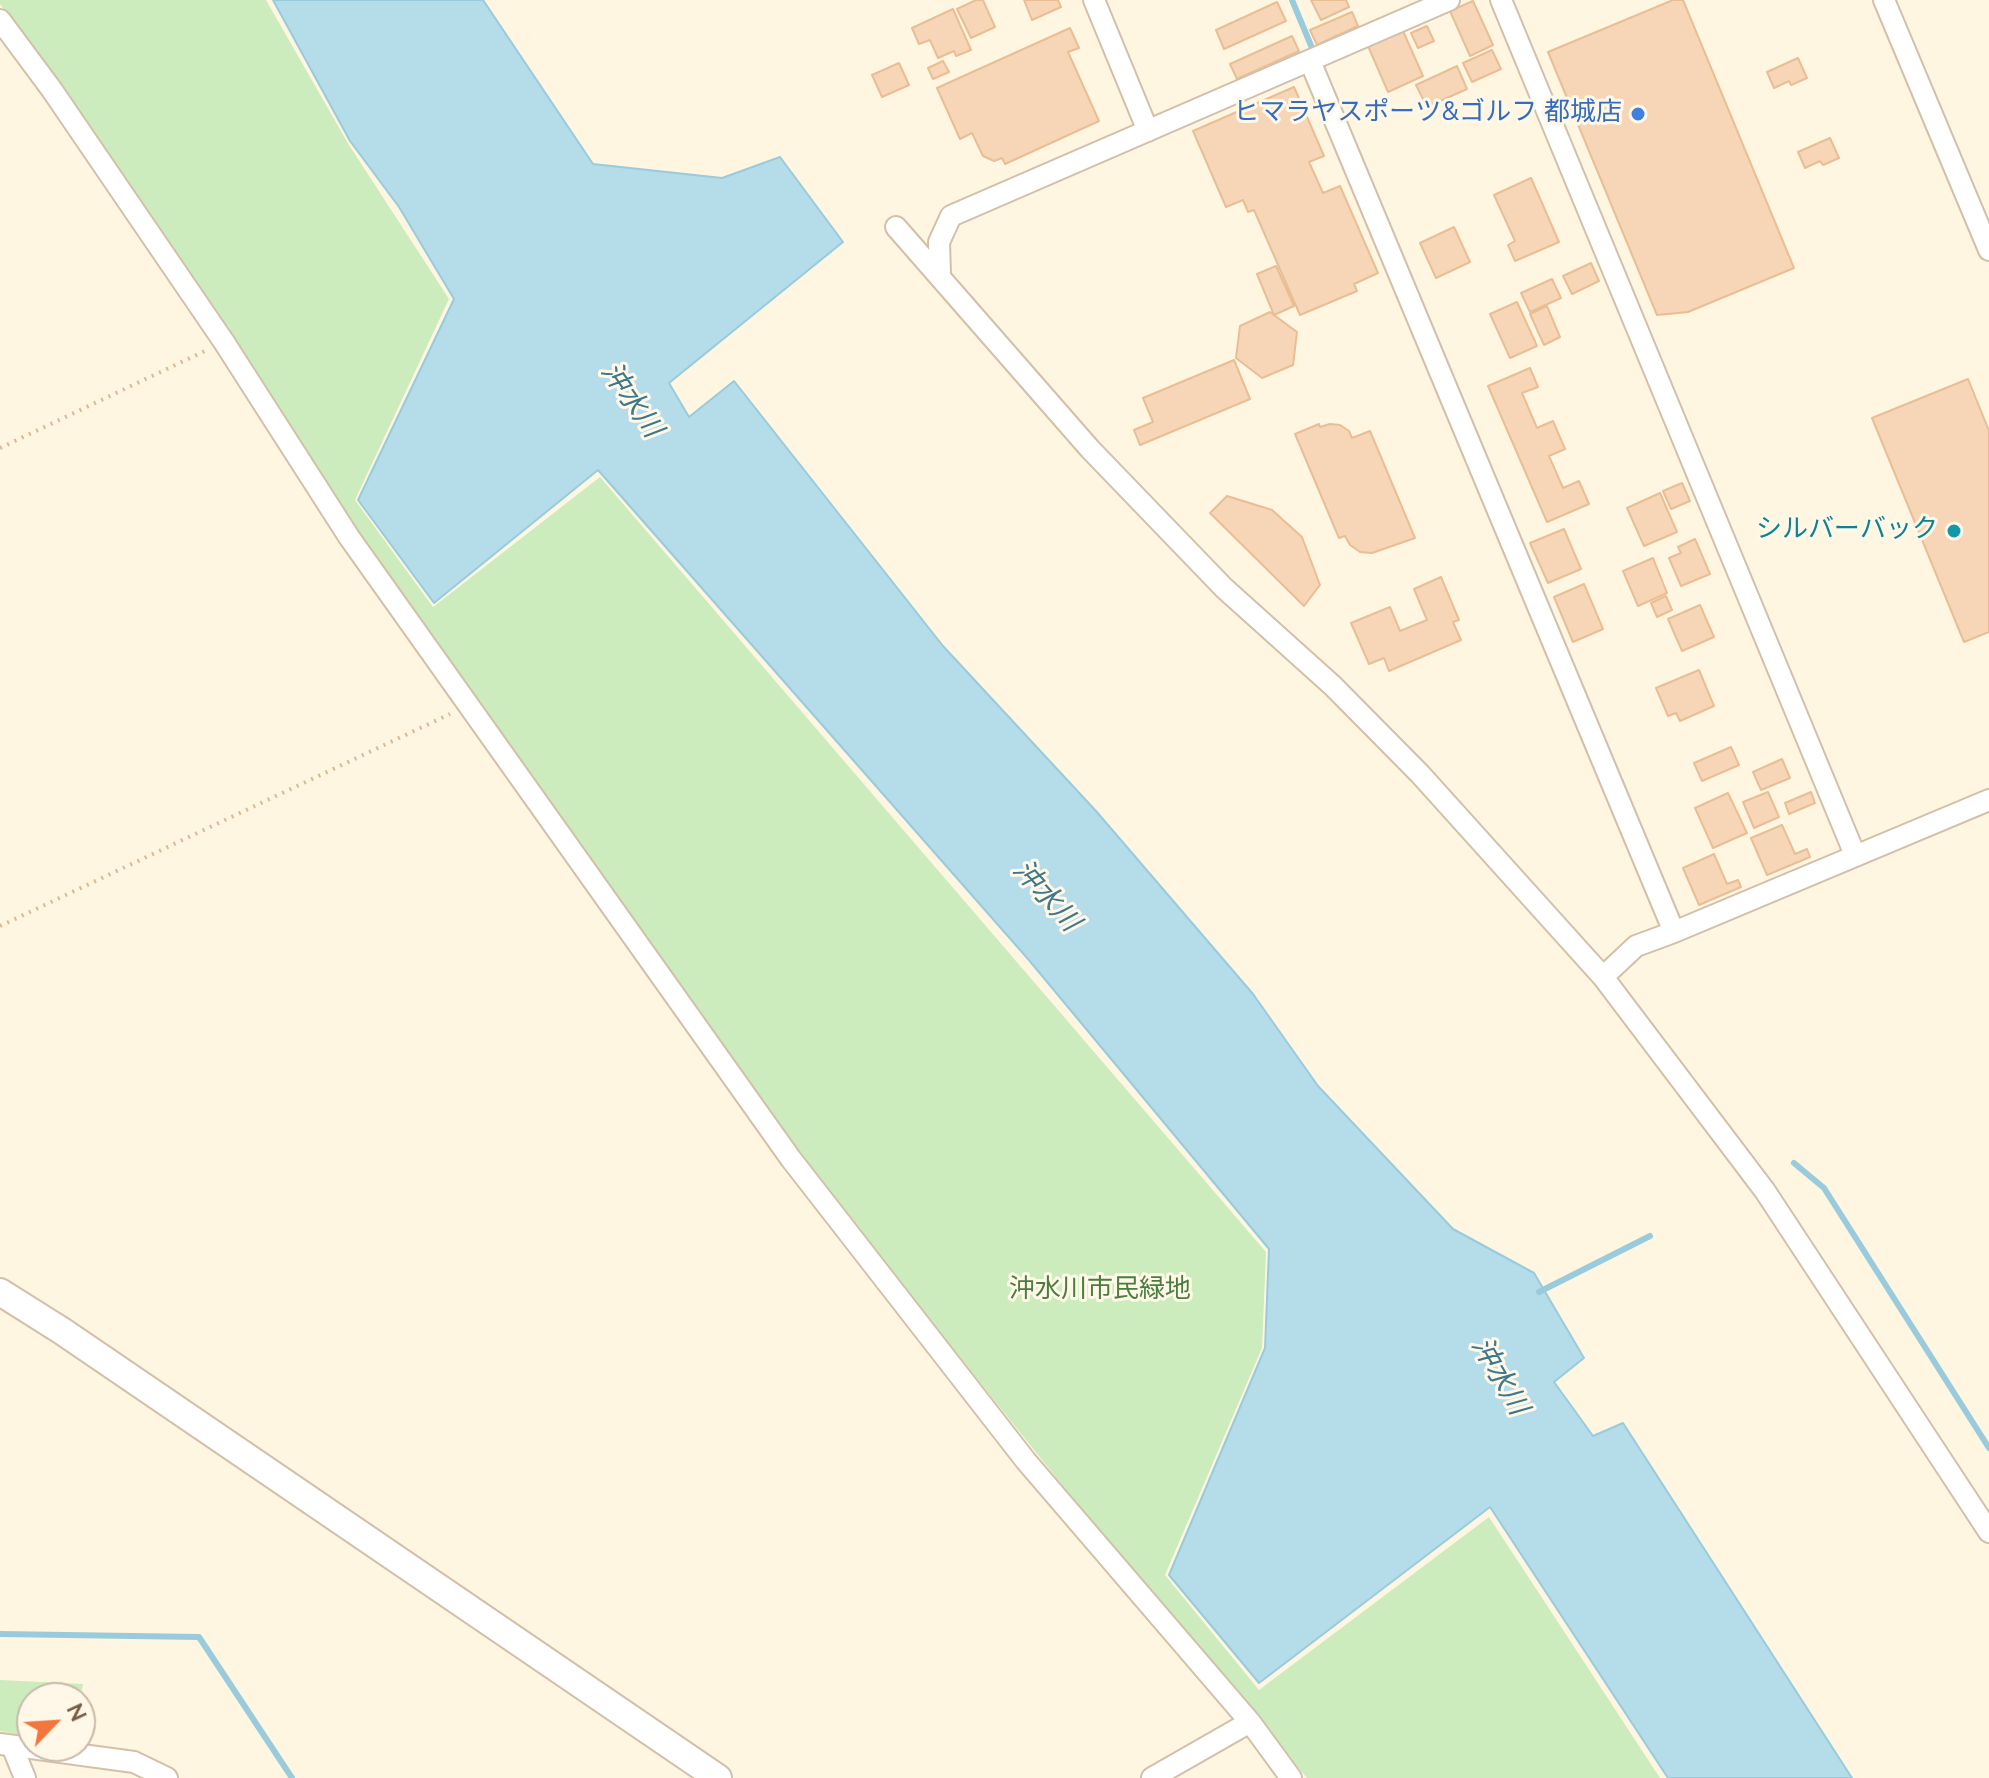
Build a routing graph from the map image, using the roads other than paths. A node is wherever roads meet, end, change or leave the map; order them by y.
1 (1094, 0) edge
2 (1449, 0) edge
3 (1501, 0) edge
4 (1884, 0) edge
5 (0, 20) edge
6 (1310, 61) junction
7 (1148, 131) junction
8 (896, 227) dead end
9 (1989, 250) edge
10 (940, 274) junction
11 (1989, 800) edge
12 (1855, 855) junction
13 (1674, 932) junction
14 (1603, 977) junction
15 (0, 1292) edge
16 (1989, 1532) edge
17 (1250, 1722) junction
18 (6, 1745) edge
19 (25, 1778) edge
20 (167, 1778) edge
21 (718, 1778) edge
22 (1152, 1778) edge
23 (1291, 1778) edge

1 - 7 street
2 - 6 street
3 - 12 street
4 - 9 street
5 - 17 street
6 - 7 street
6 - 13 street
7 - 10 street
8 - 10 street
10 - 14 street
11 - 12 street
12 - 13 street
13 - 14 street
14 - 16 street
15 - 21 street
17 - 22 street
17 - 23 street
18 - 19 street
18 - 20 street

